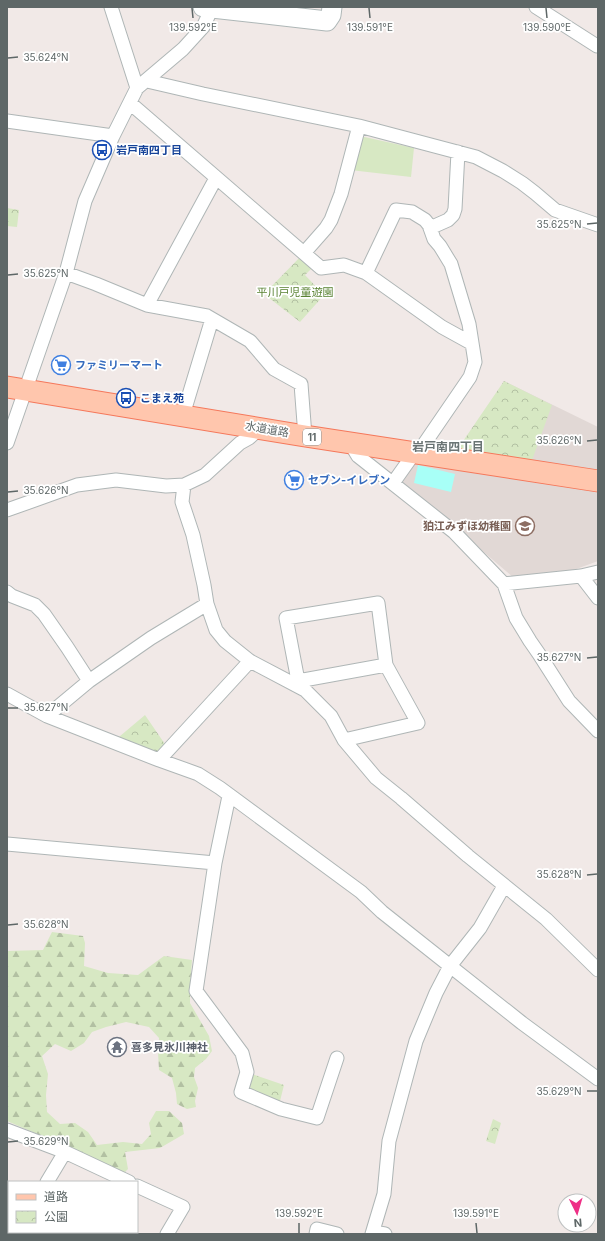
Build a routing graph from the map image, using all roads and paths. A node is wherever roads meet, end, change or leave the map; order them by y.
1 (111, 7) edge
2 (332, 7) edge
3 (537, 7) edge
4 (207, 8) edge
5 (597, 46) edge
6 (142, 85) junction
7 (130, 103) junction
8 (7, 121) edge
9 (359, 126) junction
10 (113, 136) junction
11 (458, 152) junction
12 (216, 178) junction
13 (598, 225) edge
14 (430, 228) junction
15 (304, 253) junction
16 (66, 273) junction
17 (366, 273) junction
18 (147, 305) junction
19 (212, 319) junction
20 (471, 343) junction
21 (17, 388) edge
22 (183, 415) junction
23 (260, 428) junction
24 (305, 436) junction
25 (7, 443) edge
26 (350, 443) junction
27 (417, 452) junction
28 (598, 482) edge
29 (393, 483) junction
30 (184, 485) junction
31 (7, 510) edge
32 (598, 572) edge
33 (581, 576) junction
34 (504, 584) junction
35 (7, 592) edge
36 (598, 598) edge
37 (207, 604) junction
38 (250, 661) junction
39 (386, 665) junction
40 (89, 681) junction
41 (298, 683) junction
42 (7, 694) edge
43 (47, 716) junction
44 (598, 730) edge
45 (344, 740) junction
46 (159, 760) junction
47 (229, 796) junction
48 (7, 844) edge
49 (215, 863) junction
50 (504, 886) junction
51 (450, 966) junction
52 (598, 970) edge
53 (337, 1058) dead end
54 (598, 1079) edge
55 (7, 1130) edge
56 (64, 1152) junction
57 (48, 1181) edge
58 (127, 1181) edge
59 (138, 1186) edge
60 (376, 1233) edge
61 (167, 1234) edge
62 (316, 1234) edge
63 (337, 1234) edge

1 - 6 street
2 - 4 street
3 - 5 street
4 - 6 street
6 - 7 street
6 - 9 street
7 - 10 street
7 - 12 street
8 - 10 street
9 - 11 street
9 - 15 street
10 - 16 street
11 - 13 street
11 - 14 street
12 - 15 street
12 - 18 street
14 - 17 street
14 - 20 street
15 - 17 street
16 - 18 street
16 - 21 street
17 - 20 street
18 - 19 street
19 - 22 street
19 - 24 street
20 - 27 street
21 - 22 main road, 水道道路 / 11
21 - 25 street
22 - 23 main road, 水道道路 / 11
23 - 24 main road, 水道道路 / 11
23 - 30 street
24 - 26 main road, 水道道路 / 11
26 - 27 main road, 水道道路 / 11
26 - 29 street
27 - 28 main road, 水道道路 / 11
27 - 29 street
29 - 34 street
30 - 31 street
30 - 37 street
32 - 33 street
33 - 34 street
33 - 36 street
34 - 44 street
35 - 40 street
37 - 38 street
37 - 40 street
38 - 41 street
38 - 46 street
39 - 41 street
39 - 41 street
39 - 45 street
40 - 43 street
41 - 45 street
42 - 43 street
43 - 46 street
45 - 50 street
46 - 47 street
47 - 49 street
47 - 51 street
48 - 49 street
49 - 53 street
50 - 51 street
50 - 52 street
51 - 54 street
51 - 60 street
55 - 56 street
56 - 57 street
56 - 58 street
59 - 61 street
62 - 63 street

